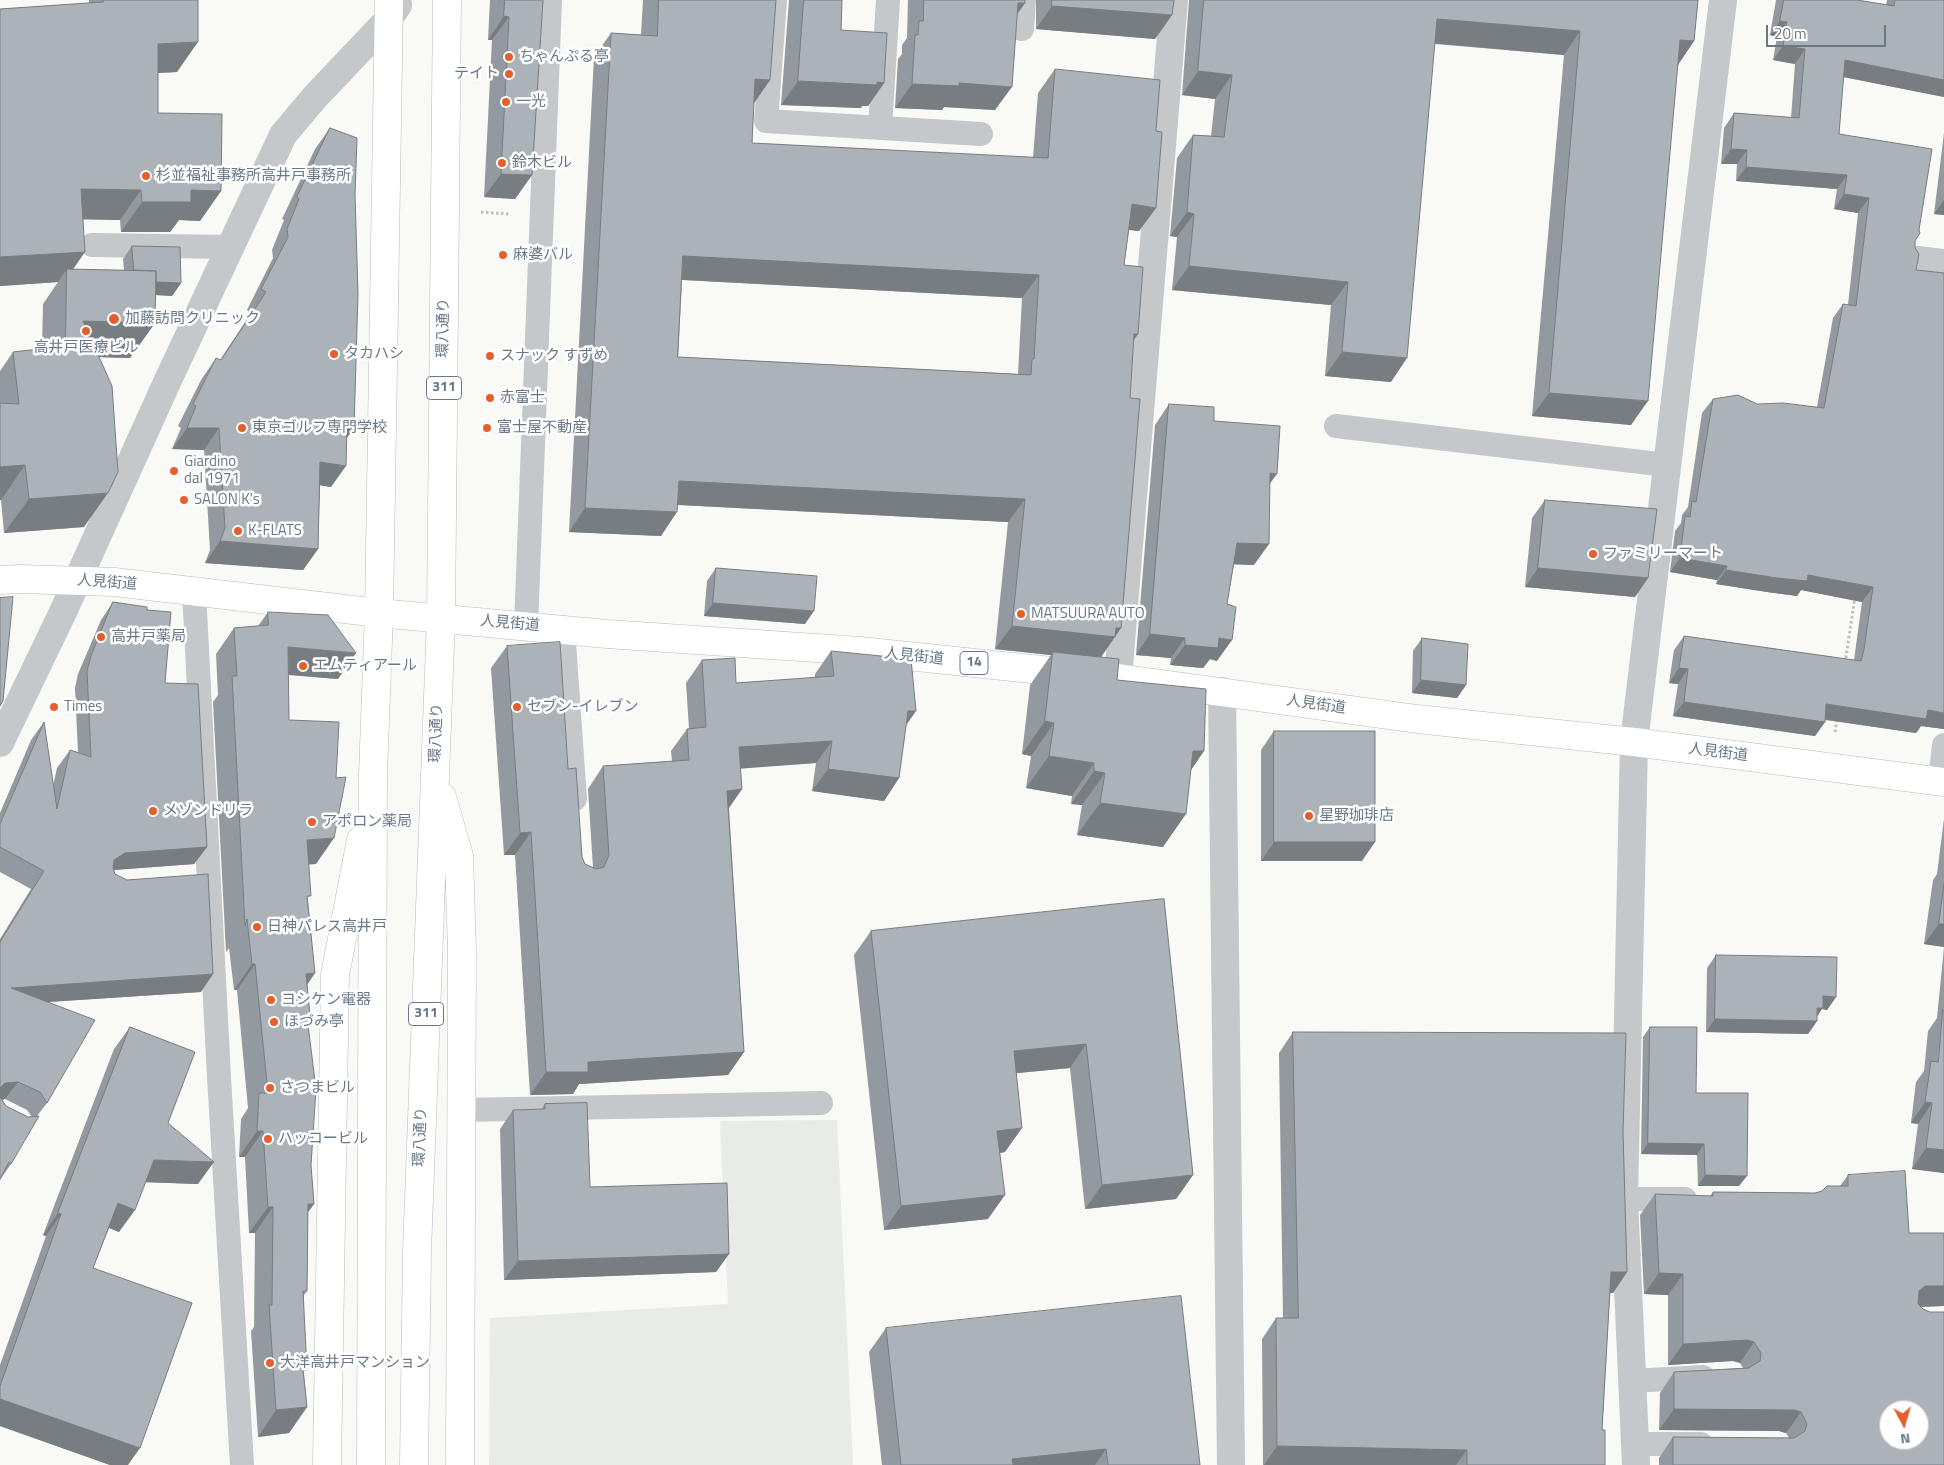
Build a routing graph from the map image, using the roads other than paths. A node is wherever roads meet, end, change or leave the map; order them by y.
1 (447, 0) edge
2 (550, 0) edge
3 (775, 0) edge
4 (888, 0) edge
5 (1024, 0) edge
6 (1174, 0) edge
7 (1723, 0) edge
8 (393, 6) edge
9 (1022, 29) dead end
10 (880, 128) junction
11 (981, 134) dead end
12 (92, 245) dead end
13 (232, 247) junction
14 (1918, 258) edge
15 (1944, 261) edge
16 (1336, 426) dead end
17 (1667, 465) junction
18 (0, 580) edge
19 (78, 580) junction
20 (194, 591) junction
21 (379, 613) junction
22 (441, 618) junction
23 (526, 626) junction
24 (563, 629) junction
25 (1118, 678) junction
26 (1222, 691) junction
27 (0, 742) edge
28 (1634, 742) junction
29 (1944, 745) edge
30 (373, 775) junction
31 (436, 776) junction
32 (1942, 781) edge
33 (576, 818) edge
34 (821, 1103) dead end
35 (462, 1110) junction
36 (1624, 1199) junction
37 (1702, 1199) edge
38 (1724, 1375) edge
39 (1632, 1381) junction
40 (1721, 1444) edge
41 (1635, 1455) edge
42 (242, 1465) edge
43 (327, 1465) edge
44 (371, 1465) edge
45 (414, 1465) edge
46 (460, 1465) edge
47 (1230, 1465) edge

1 - 22 main road, 環八通り / 311
2 - 23 lane
3 - 10 lane
4 - 10 lane
5 - 9 lane
6 - 25 street
7 - 17 street
8 - 13 street
8 - 21 main road
10 - 11 lane
12 - 13 lane
13 - 19 street
14 - 15 lane
16 - 17 lane
17 - 28 street
18 - 19 main road, 人見街道 / 14
19 - 20 main road, 人見街道 / 14
19 - 27 street
20 - 21 main road, 人見街道 / 14
20 - 42 lane
21 - 22 main road, 人見街道 / 14
21 - 30 main road
22 - 23 main road, 人見街道 / 14
22 - 31 main road, 環八通り / 311
23 - 24 main road, 人見街道 / 14
24 - 25 main road, 人見街道 / 14
24 - 33 lane
25 - 26 main road, 人見街道 / 14
26 - 28 main road, 人見街道 / 14
26 - 47 street
28 - 32 main road, 人見街道 / 14
28 - 36 street
29 - 32 lane
30 - 43 main road
30 - 44 main road
31 - 35 main road
31 - 45 main road, 環八通り / 311
34 - 35 lane
35 - 46 main road
36 - 37 lane
36 - 39 street
38 - 39 lane
39 - 41 street
40 - 41 lane

